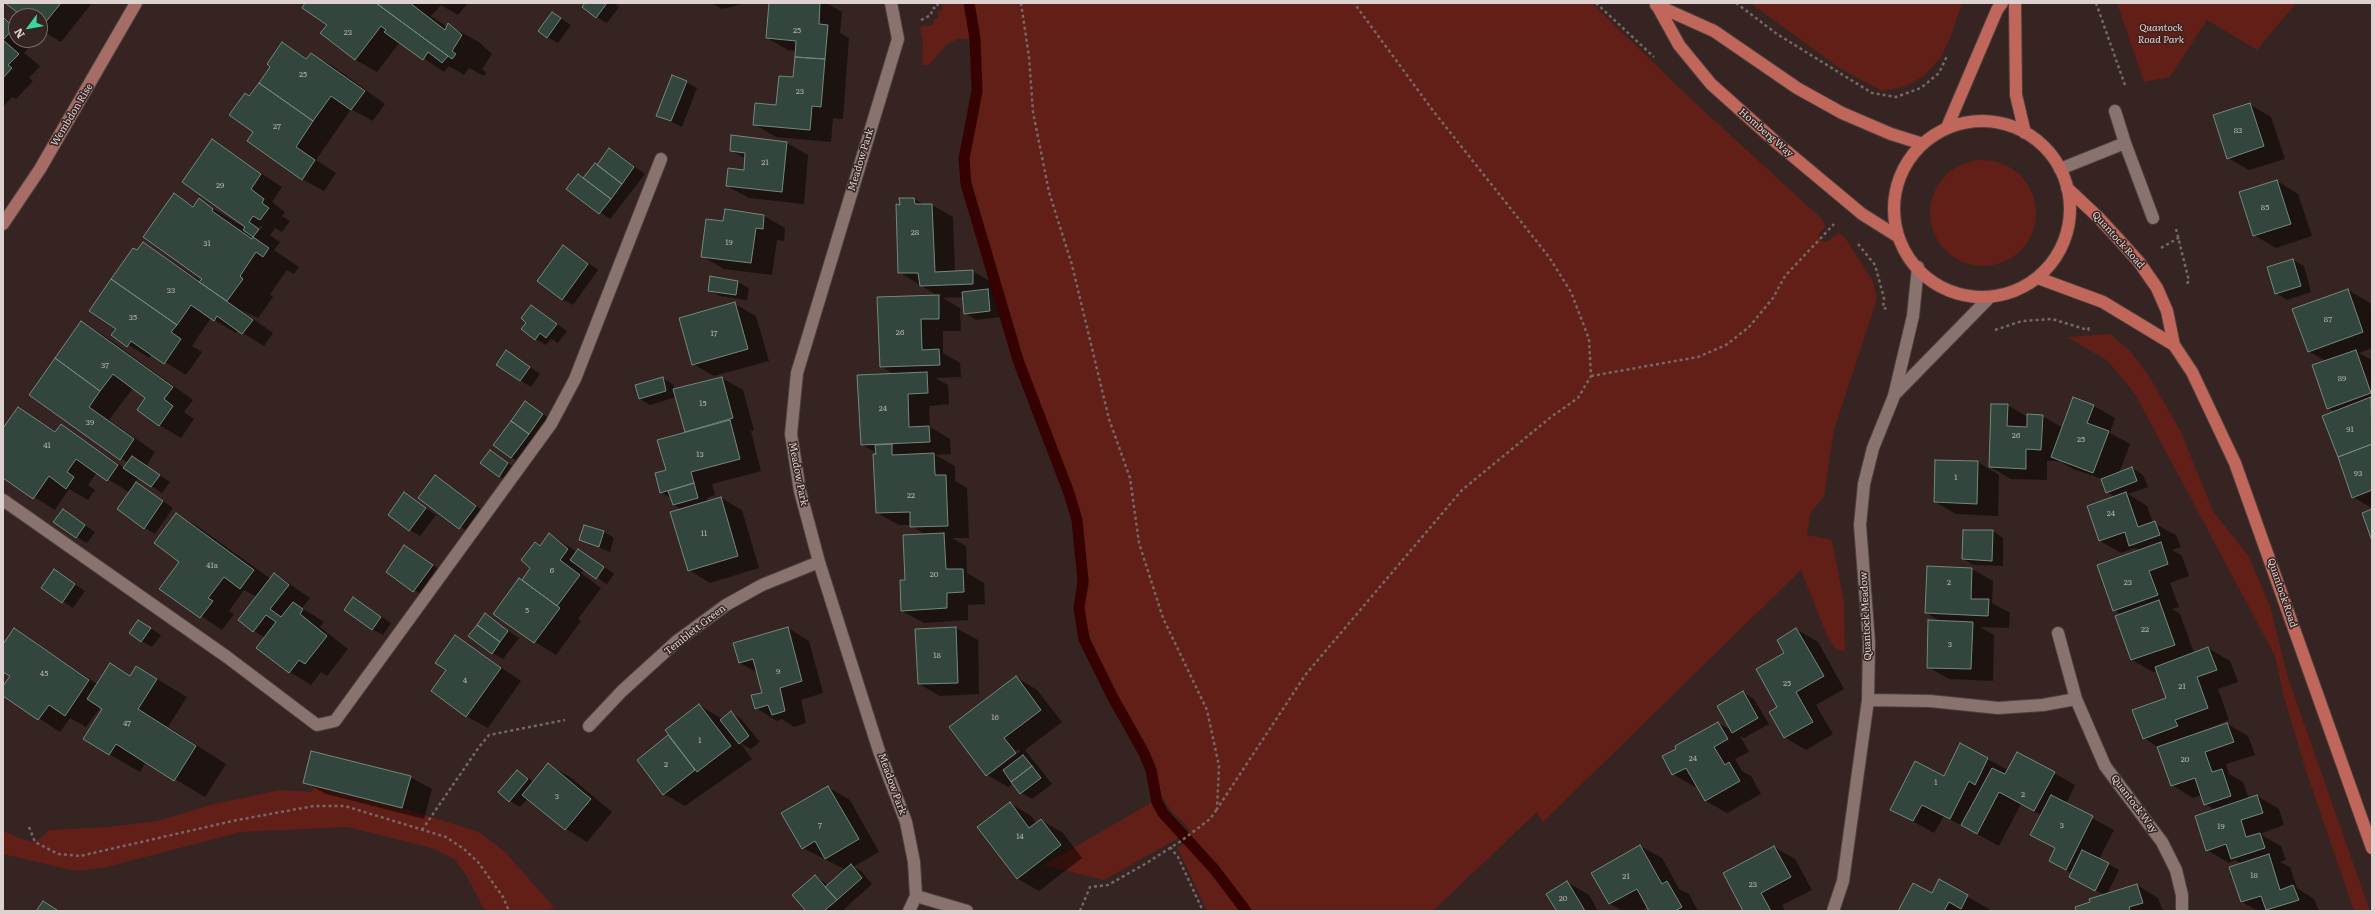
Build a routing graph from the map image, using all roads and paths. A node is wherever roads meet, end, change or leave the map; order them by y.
1 (136, 3) edge
2 (891, 3) edge
3 (1021, 3) edge
4 (1354, 3) edge
5 (1736, 3) edge
6 (2002, 3) edge
7 (2015, 3) edge
8 (2096, 3) edge
9 (1656, 5) edge
10 (2102, 20) dead end
11 (1948, 54) dead end
12 (2114, 111) dead end
13 (1948, 125) junction
14 (2025, 133) junction
15 (2125, 143) junction
16 (1923, 144) junction
17 (661, 158) dead end
18 (2060, 170) junction
19 (2066, 188) junction
20 (2153, 218) dead end
21 (1835, 221) dead end
22 (3, 224) edge
23 (1897, 236) junction
24 (2180, 237) dead end
25 (2160, 249) dead end
26 (1918, 267) junction
27 (2038, 278) junction
28 (1988, 299) junction
29 (2088, 330) dead end
30 (1987, 333) dead end
31 (2174, 345) junction
32 (1591, 376) junction
33 (1894, 396) junction
34 (3, 500) edge
35 (819, 562) junction
36 (2058, 633) dead end
37 (2076, 699) junction
38 (1868, 700) junction
39 (589, 726) joint
40 (1217, 809) junction
41 (29, 827) dead end
42 (422, 830) junction
43 (1170, 847) junction
44 (2372, 848) edge
45 (916, 896) junction
46 (509, 911) edge
47 (909, 911) edge
48 (967, 911) edge
49 (1080, 911) edge
50 (1203, 911) edge
51 (1833, 911) edge
52 (2182, 911) edge

1 - 22 main road, Wembdon Rise
2 - 35 street, Meadow Park
3 - 40 path
4 - 32 path
5 - 11 path
6 - 13 main road
7 - 14 main road
8 - 10 path
9 - 16 main road, Homberg Way
9 - 23 main road, Homberg Way
12 - 15 street
13 - 14 main road
13 - 16 main road
14 - 18 main road
15 - 18 street
15 - 20 street
16 - 23 main road
17 - 34 street
18 - 19 main road
19 - 27 main road
19 - 31 main road, Quantock Road
21 - 32 path
23 - 26 main road
24 - 25 path
26 - 28 main road
26 - 33 street, Quantock Meadow
27 - 28 main road
27 - 31 main road, Quantock Road
28 - 33 street, Quantock Meadow
29 - 30 path
31 - 44 main road, Quantock Road
32 - 40 path
33 - 38 street, Quantock Meadow
35 - 39 street, Temblett Green
35 - 45 street, Meadow Park
36 - 37 street, Quantock Way
37 - 38 street
37 - 52 street, Quantock Way
38 - 51 street, Quantock Meadow
39 - 42 path
40 - 43 path
41 - 42 path
42 - 46 path
43 - 49 path
43 - 50 path
45 - 47 street, Meadow Park
45 - 48 street

